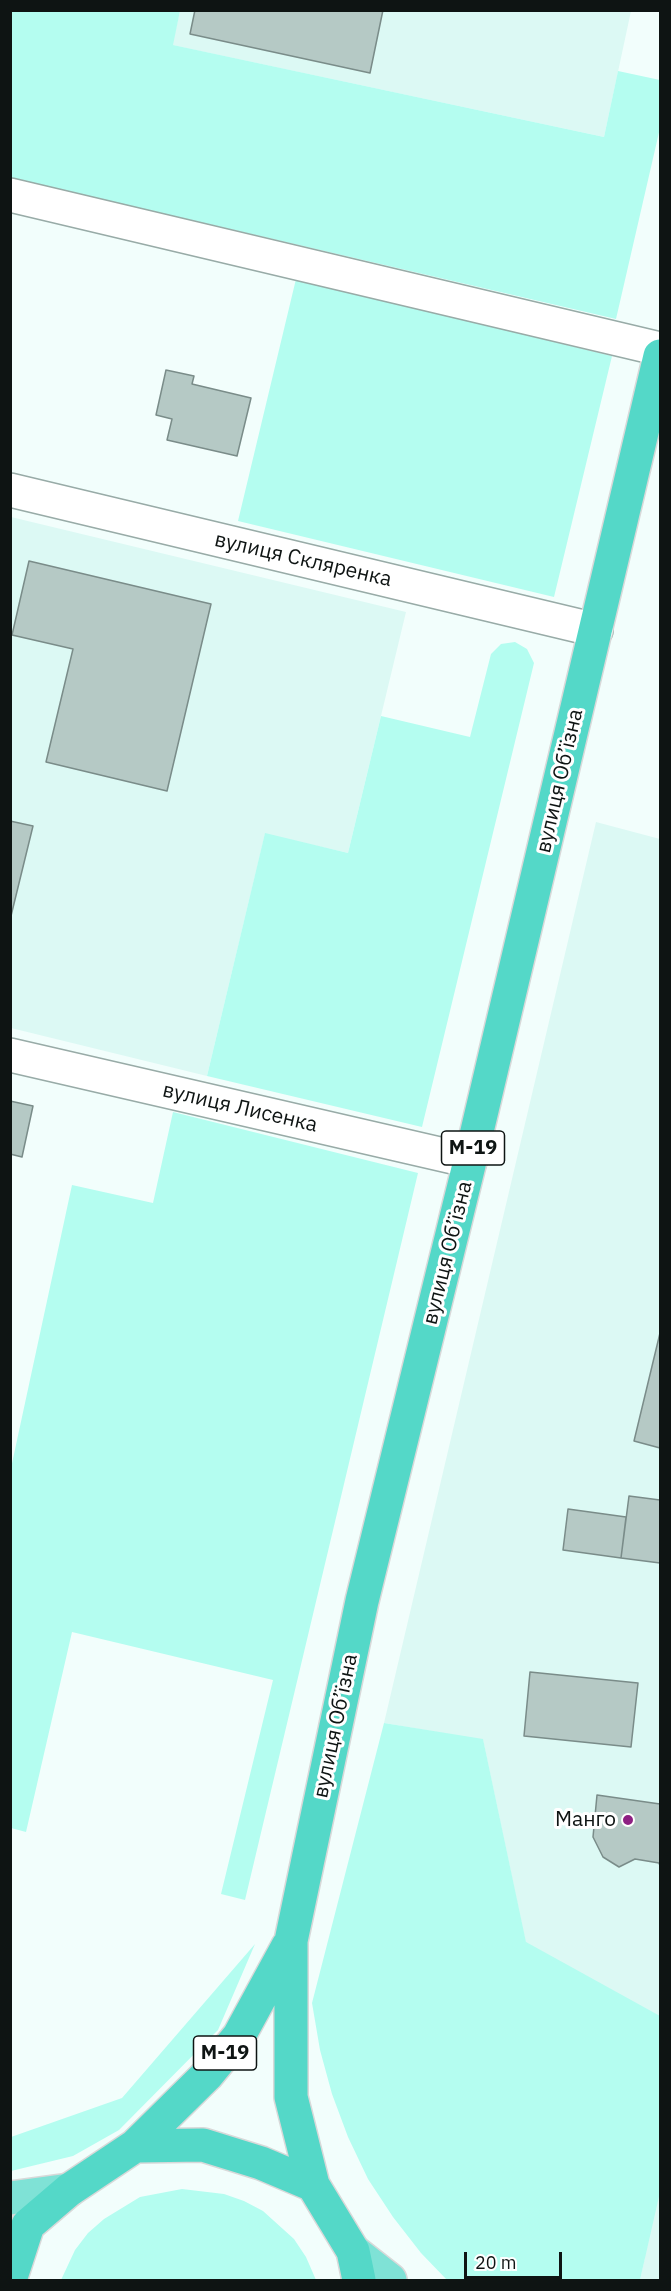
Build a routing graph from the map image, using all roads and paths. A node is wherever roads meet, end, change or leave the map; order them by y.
1 (10, 195) edge
2 (660, 349) edge
3 (660, 356) edge
4 (656, 394) edge
5 (10, 490) edge
6 (596, 630) junction
7 (10, 1055) edge
8 (470, 1161) junction
9 (291, 1941) junction
10 (135, 2146) junction
11 (313, 2185) junction
12 (69, 2190) junction
13 (10, 2198) edge
14 (356, 2266) edge
15 (10, 2280) edge
16 (390, 2280) edge

1 - 2 street
3 - 4 highway, вулиця Об’їзна / М-19
4 - 6 highway, вулиця Об’їзна / М-19
5 - 6 street, вулиця Скляренка
6 - 8 highway, вулиця Об’їзна / М-19
7 - 8 street, вулиця Лисенка
8 - 9 highway, вулиця Об’їзна / М-19
9 - 10 highway, М-19
9 - 11 highway, М-19
10 - 11 highway
10 - 12 highway, М-19
11 - 14 highway, М-19
12 - 13 main road
12 - 15 highway, М-19
14 - 16 main road

